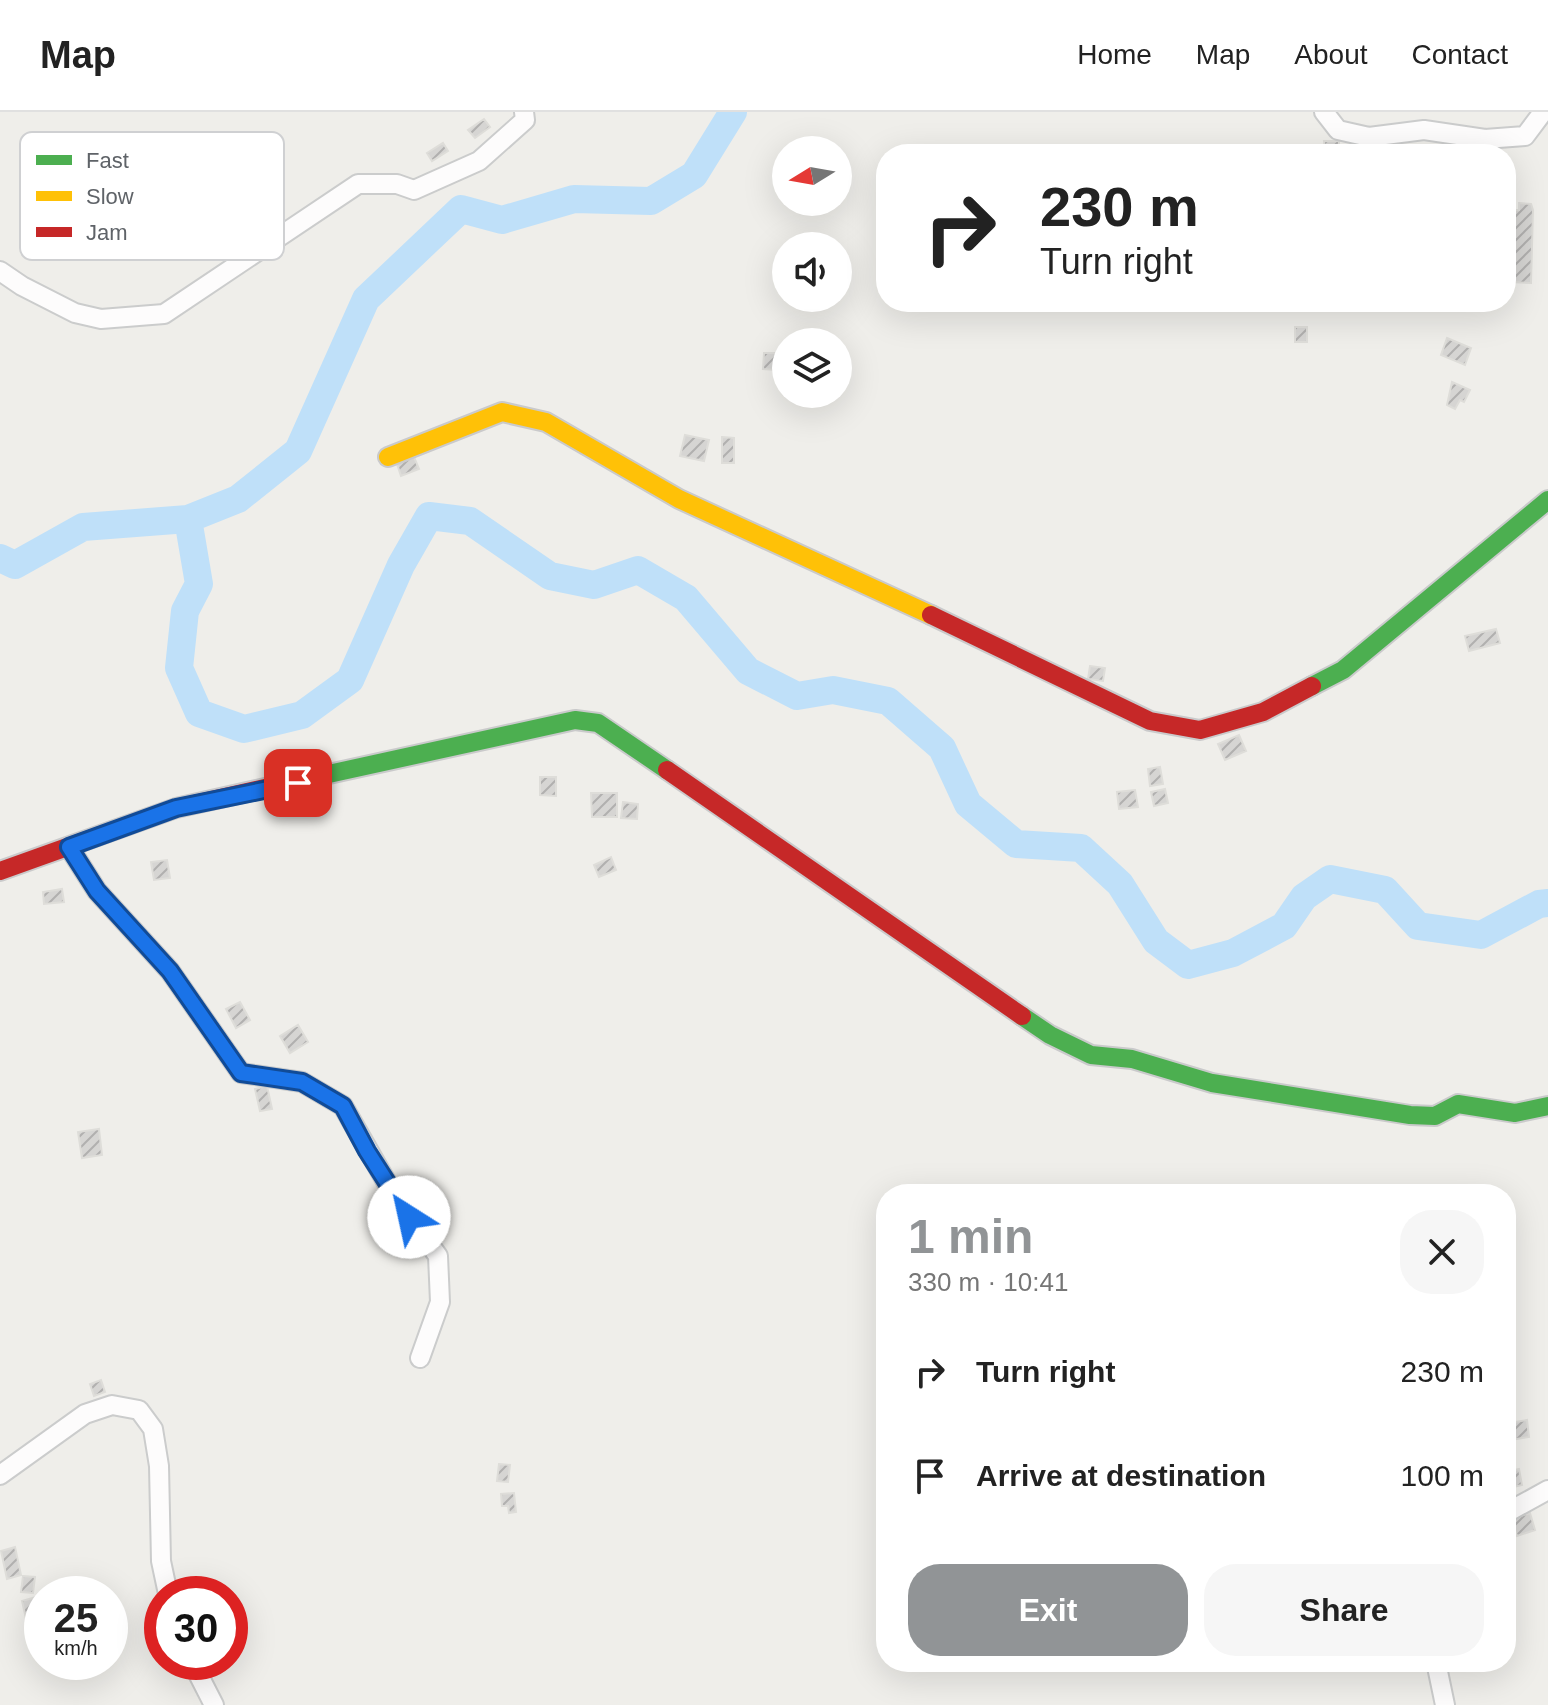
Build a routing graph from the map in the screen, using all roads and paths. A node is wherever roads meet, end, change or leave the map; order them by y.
1 (524, 112) edge
2 (1324, 112) edge
3 (1543, 112) edge
4 (284, 234) edge
5 (245, 260) edge
6 (0, 271) edge
7 (388, 457) dead end
8 (1548, 500) edge
9 (69, 847) junction
10 (0, 871) edge
11 (1548, 1106) edge
12 (420, 1358) dead end
13 (0, 1475) edge
14 (1548, 1490) edge
15 (1516, 1508) edge
16 (164, 1576) edge
17 (1438, 1672) edge
18 (201, 1680) edge
19 (214, 1705) edge
20 (1445, 1705) edge

1 - 4 street
2 - 3 street
5 - 6 street
7 - 8 street
9 - 10 street
9 - 11 street
9 - 12 street
13 - 16 street
14 - 15 street
17 - 20 street
18 - 19 street

